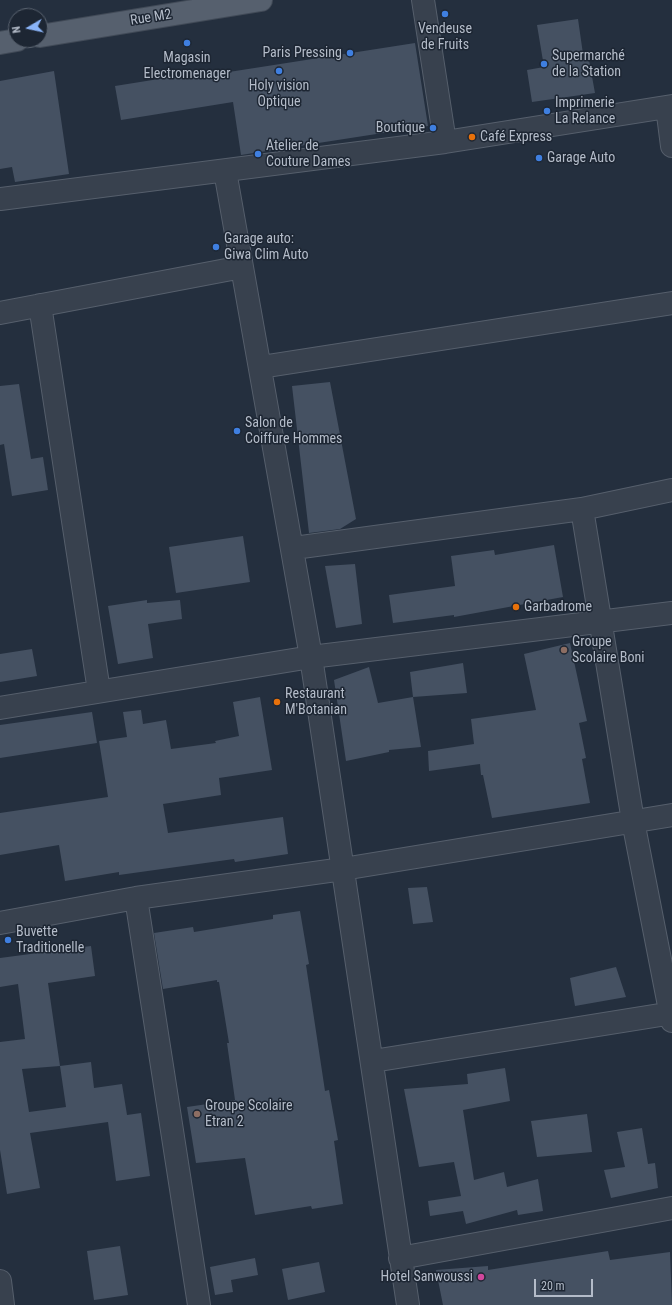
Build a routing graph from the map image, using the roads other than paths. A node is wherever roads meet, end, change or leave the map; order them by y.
1 (261, 0) edge
2 (423, 0) edge
3 (48, 35) edge
4 (670, 106) edge
5 (445, 142) junction
6 (672, 146) edge
7 (225, 171) junction
8 (0, 199) edge
9 (242, 267) junction
10 (672, 303) edge
11 (40, 305) junction
12 (0, 313) edge
13 (261, 367) junction
14 (672, 490) edge
15 (582, 509) junction
16 (294, 548) junction
17 (672, 613) edge
18 (602, 621) junction
19 (311, 657) junction
20 (99, 690) junction
21 (0, 708) edge
22 (672, 815) edge
23 (633, 821) junction
24 (343, 869) junction
25 (136, 898) junction
26 (0, 922) edge
27 (672, 1015) edge
28 (373, 1061) junction
29 (672, 1208) edge
30 (400, 1258) junction
31 (0, 1281) edge
32 (3, 1305) edge
33 (199, 1305) edge
34 (408, 1305) edge

1 - 3 main road, Rue M2
2 - 5 street
4 - 5 street
4 - 6 street
5 - 7 street
7 - 8 street
7 - 9 street
9 - 11 street
9 - 13 street
10 - 13 street
11 - 12 street
11 - 20 street
13 - 16 street
14 - 15 street
15 - 16 street
15 - 18 street
16 - 19 street
17 - 18 street
18 - 19 street
18 - 23 street
19 - 20 street
19 - 24 street
20 - 21 street
22 - 23 street
23 - 24 street
23 - 27 street
24 - 25 street
24 - 28 street
25 - 26 street
25 - 33 street
27 - 28 street
28 - 30 street
29 - 30 street
30 - 34 street
31 - 32 street

